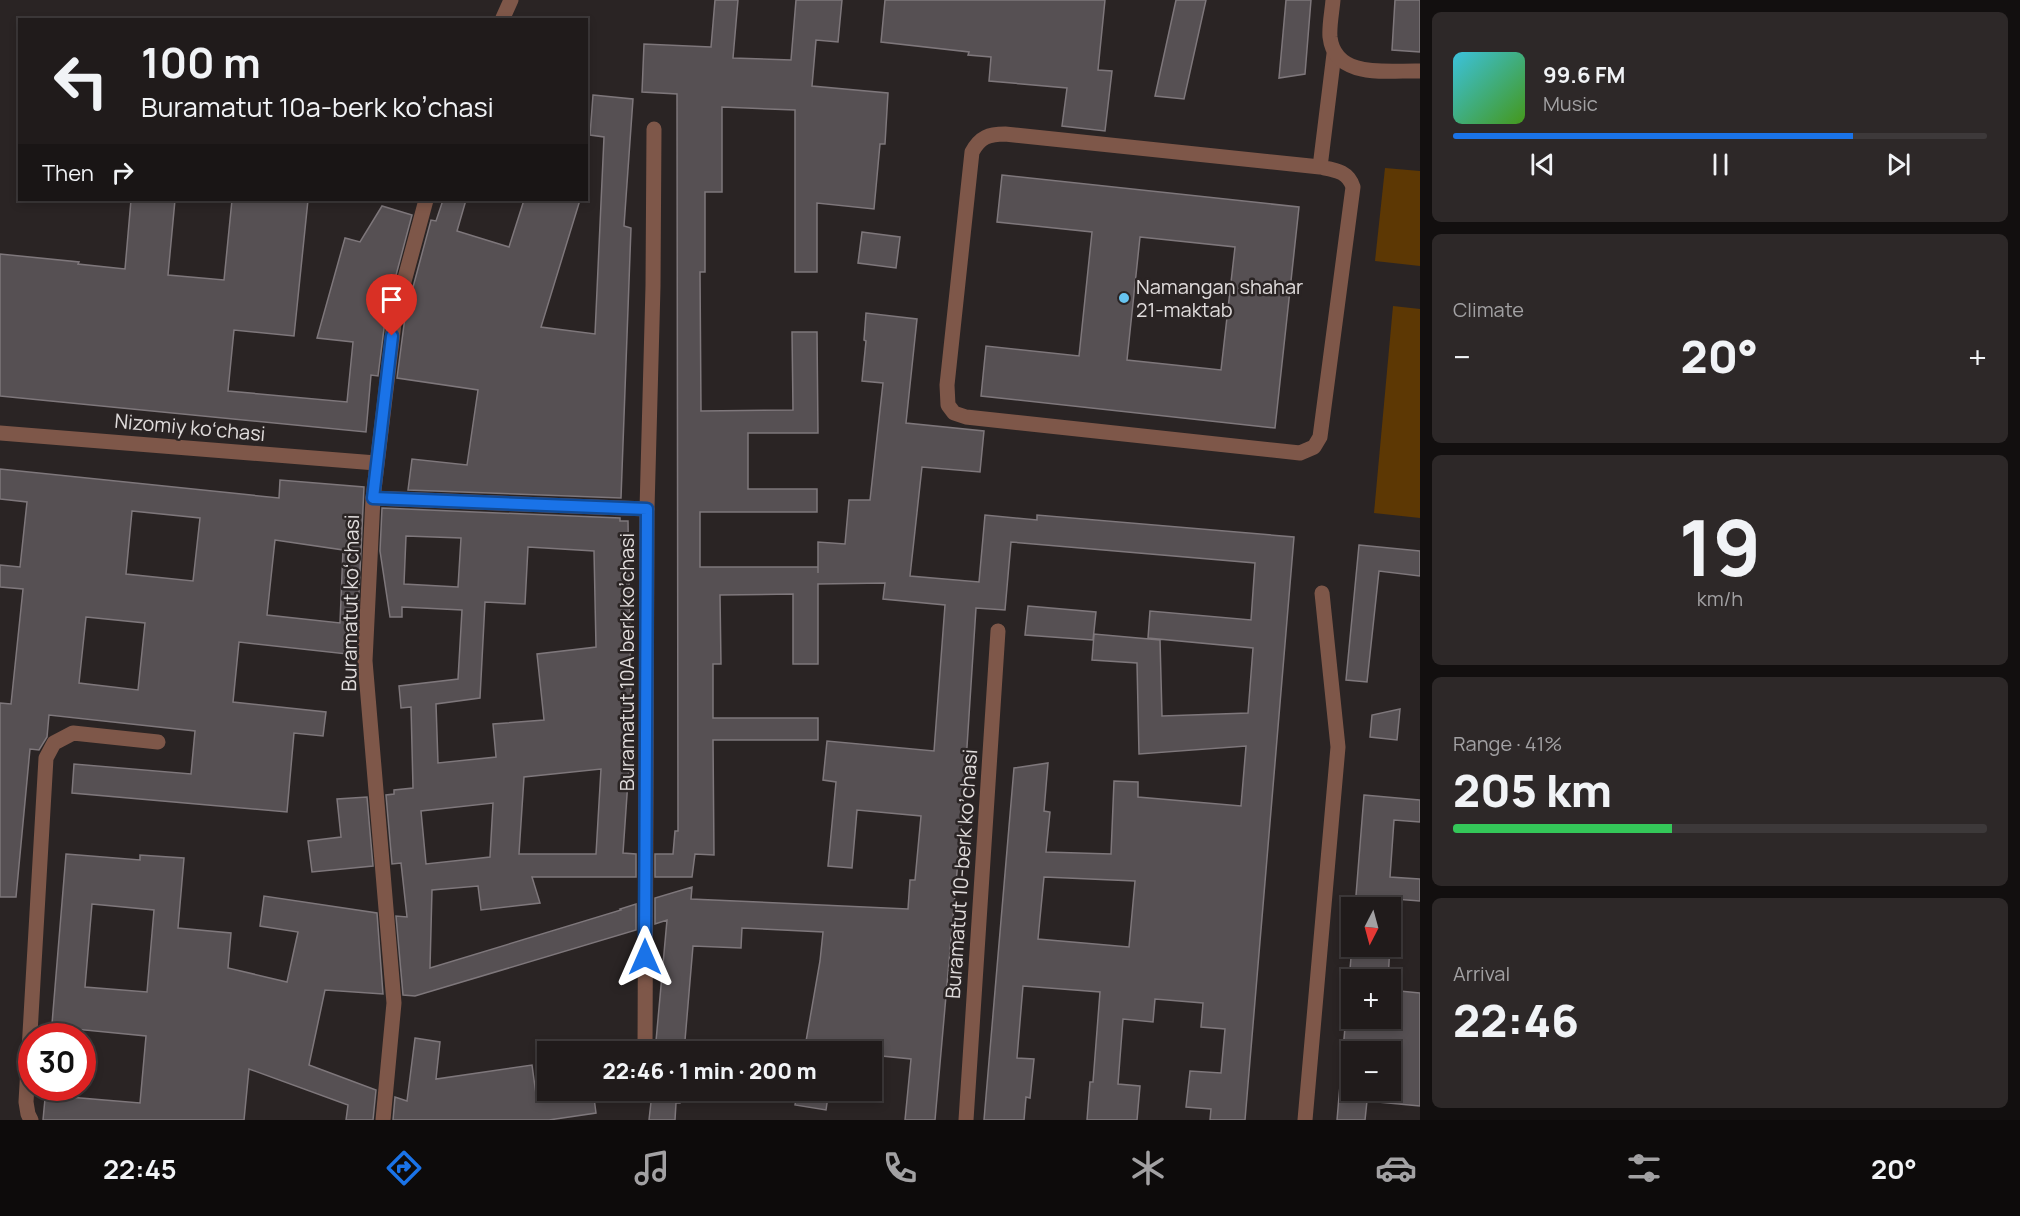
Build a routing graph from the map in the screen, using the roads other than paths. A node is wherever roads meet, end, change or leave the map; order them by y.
1 (511, 0) edge
2 (1333, 0) edge
3 (503, 18) edge
4 (1334, 54) junction
5 (1420, 70) edge
6 (654, 129) dead end
7 (1320, 167) junction
8 (426, 201) edge
9 (0, 433) edge
10 (376, 463) junction
11 (373, 498) junction
12 (647, 509) junction
13 (1323, 593) dead end
14 (998, 631) dead end
15 (158, 742) dead end
16 (645, 1041) edge
17 (31, 1120) edge
18 (383, 1120) edge
19 (966, 1120) edge
20 (1305, 1120) edge

1 - 3 street
2 - 4 street
4 - 5 street
4 - 7 street
6 - 12 street, Buramatut 10А berk koʼchasi
7 - 7 street
8 - 10 street, Buramatut koʻchasi
9 - 10 street, Nizomiy koʻchasi
10 - 11 street, Buramatut koʻchasi
11 - 12 street
11 - 18 street, Buramatut koʻchasi
12 - 16 street, Buramatut 10А berk koʼchasi
13 - 20 street
14 - 19 street, Buramatut 10-berk koʼchasi
15 - 17 street

